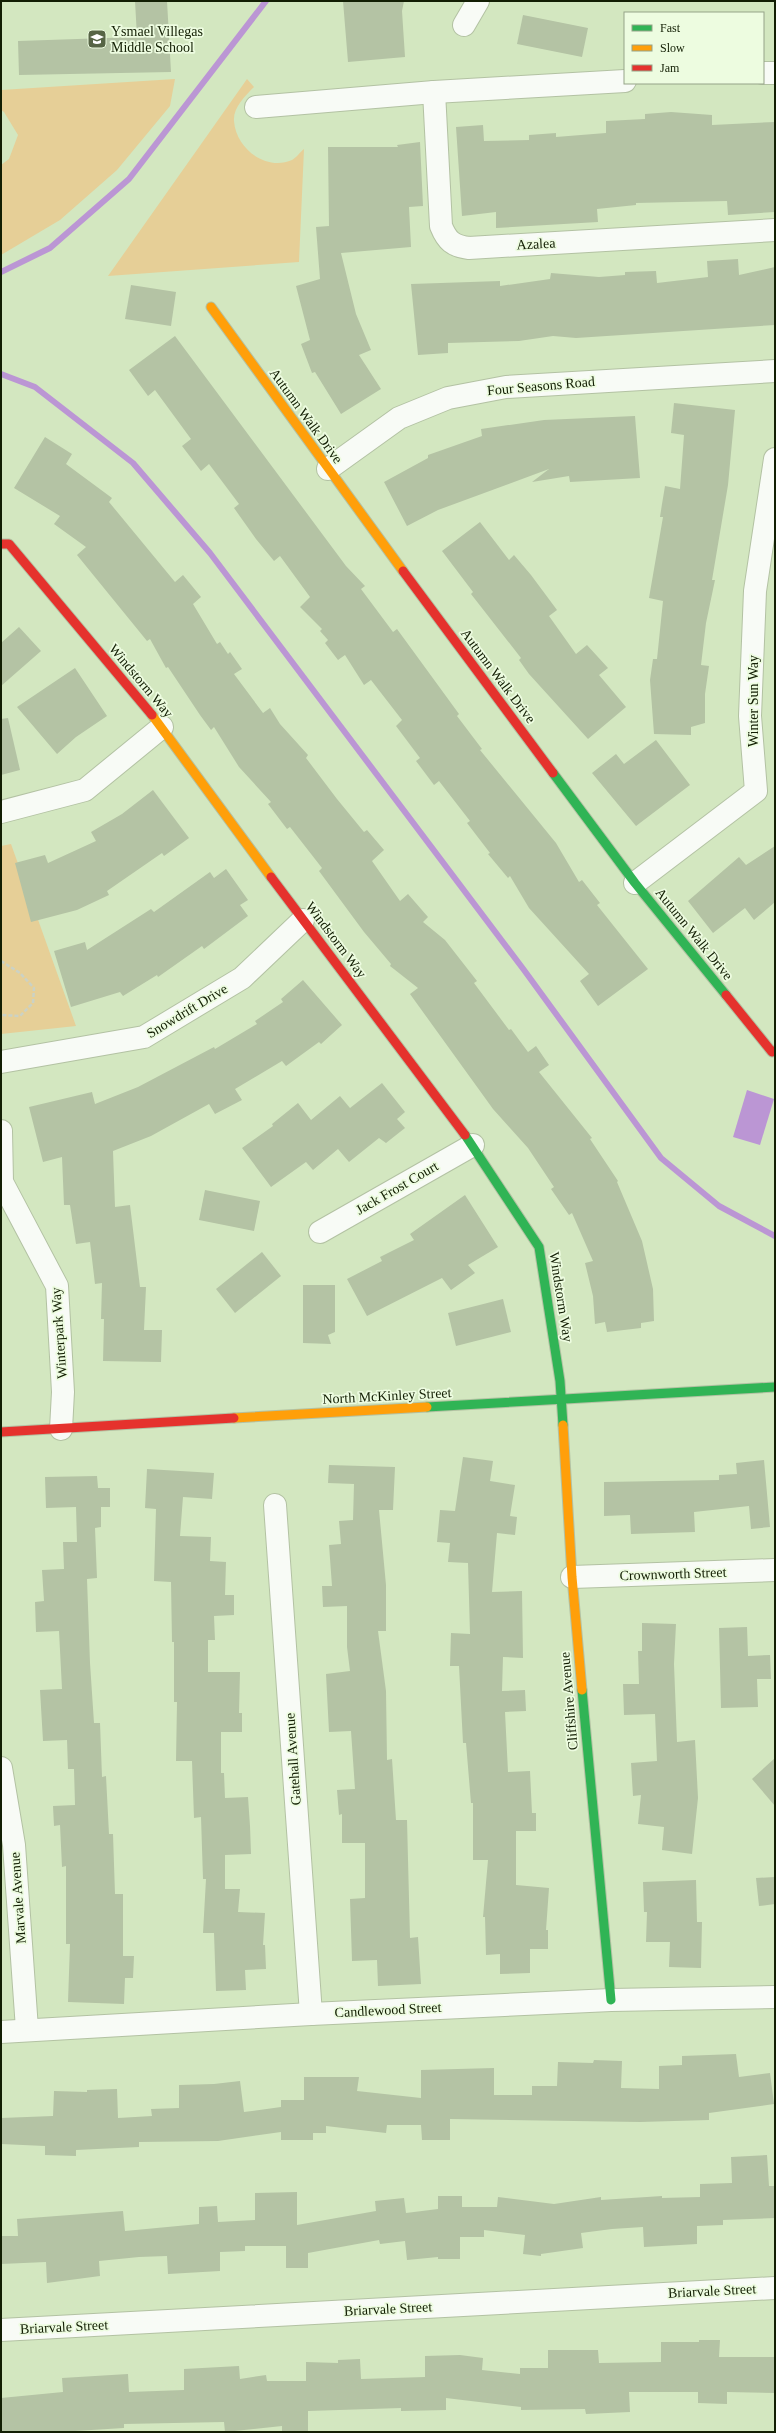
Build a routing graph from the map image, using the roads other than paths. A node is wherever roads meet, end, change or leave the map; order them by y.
1 (478, 1) edge
2 (464, 24) dead end
3 (764, 73) edge
4 (775, 73) edge
5 (624, 81) edge
6 (434, 92) junction
7 (256, 107) dead end
8 (775, 230) edge
9 (211, 307) dead end
10 (774, 377) edge
11 (775, 459) edge
12 (328, 469) junction
13 (1, 544) edge
14 (162, 728) junction
15 (1, 812) edge
16 (635, 883) junction
17 (303, 920) junction
18 (775, 1051) edge
19 (1, 1062) edge
20 (1, 1131) edge
21 (473, 1145) junction
22 (320, 1232) dead end
23 (775, 1387) edge
24 (560, 1400) junction
25 (61, 1429) junction
26 (1, 1432) edge
27 (275, 1505) dead end
28 (775, 1570) edge
29 (572, 1577) junction
30 (1, 1768) edge
31 (775, 1997) edge
32 (611, 2000) junction
33 (311, 2014) junction
34 (27, 2029) junction
35 (1, 2032) edge
36 (775, 2288) edge
37 (1, 2330) edge

1 - 2 street
3 - 4 street
5 - 6 street
6 - 7 street
6 - 8 street, Azalea
9 - 12 street, Autumn Walk Drive
10 - 12 street, Four Seasons Road
11 - 16 street, Winter Sun Way
12 - 16 street, Autumn Walk Drive
13 - 14 street, Windstorm Way
14 - 15 street
14 - 17 street, Windstorm Way
16 - 18 street, Autumn Walk Drive
17 - 19 street, Snowdrift Drive
17 - 21 street, Windstorm Way
20 - 25 street, Winterpark Way
21 - 22 street, Jack Frost Court
21 - 24 street, Windstorm Way
23 - 24 street, North McKinley Street
24 - 25 street, North McKinley Street
24 - 29 street, Cliffshire Avenue
25 - 26 street, North McKinley Street
27 - 33 street, Gatehall Avenue
28 - 29 street, Crownworth Street
29 - 32 street, Cliffshire Avenue
30 - 34 street, Marvale Avenue
31 - 32 street, Candlewood Street
32 - 33 street, Candlewood Street
33 - 34 street, Candlewood Street
34 - 35 street, Candlewood Street
36 - 37 street, Briarvale Street

